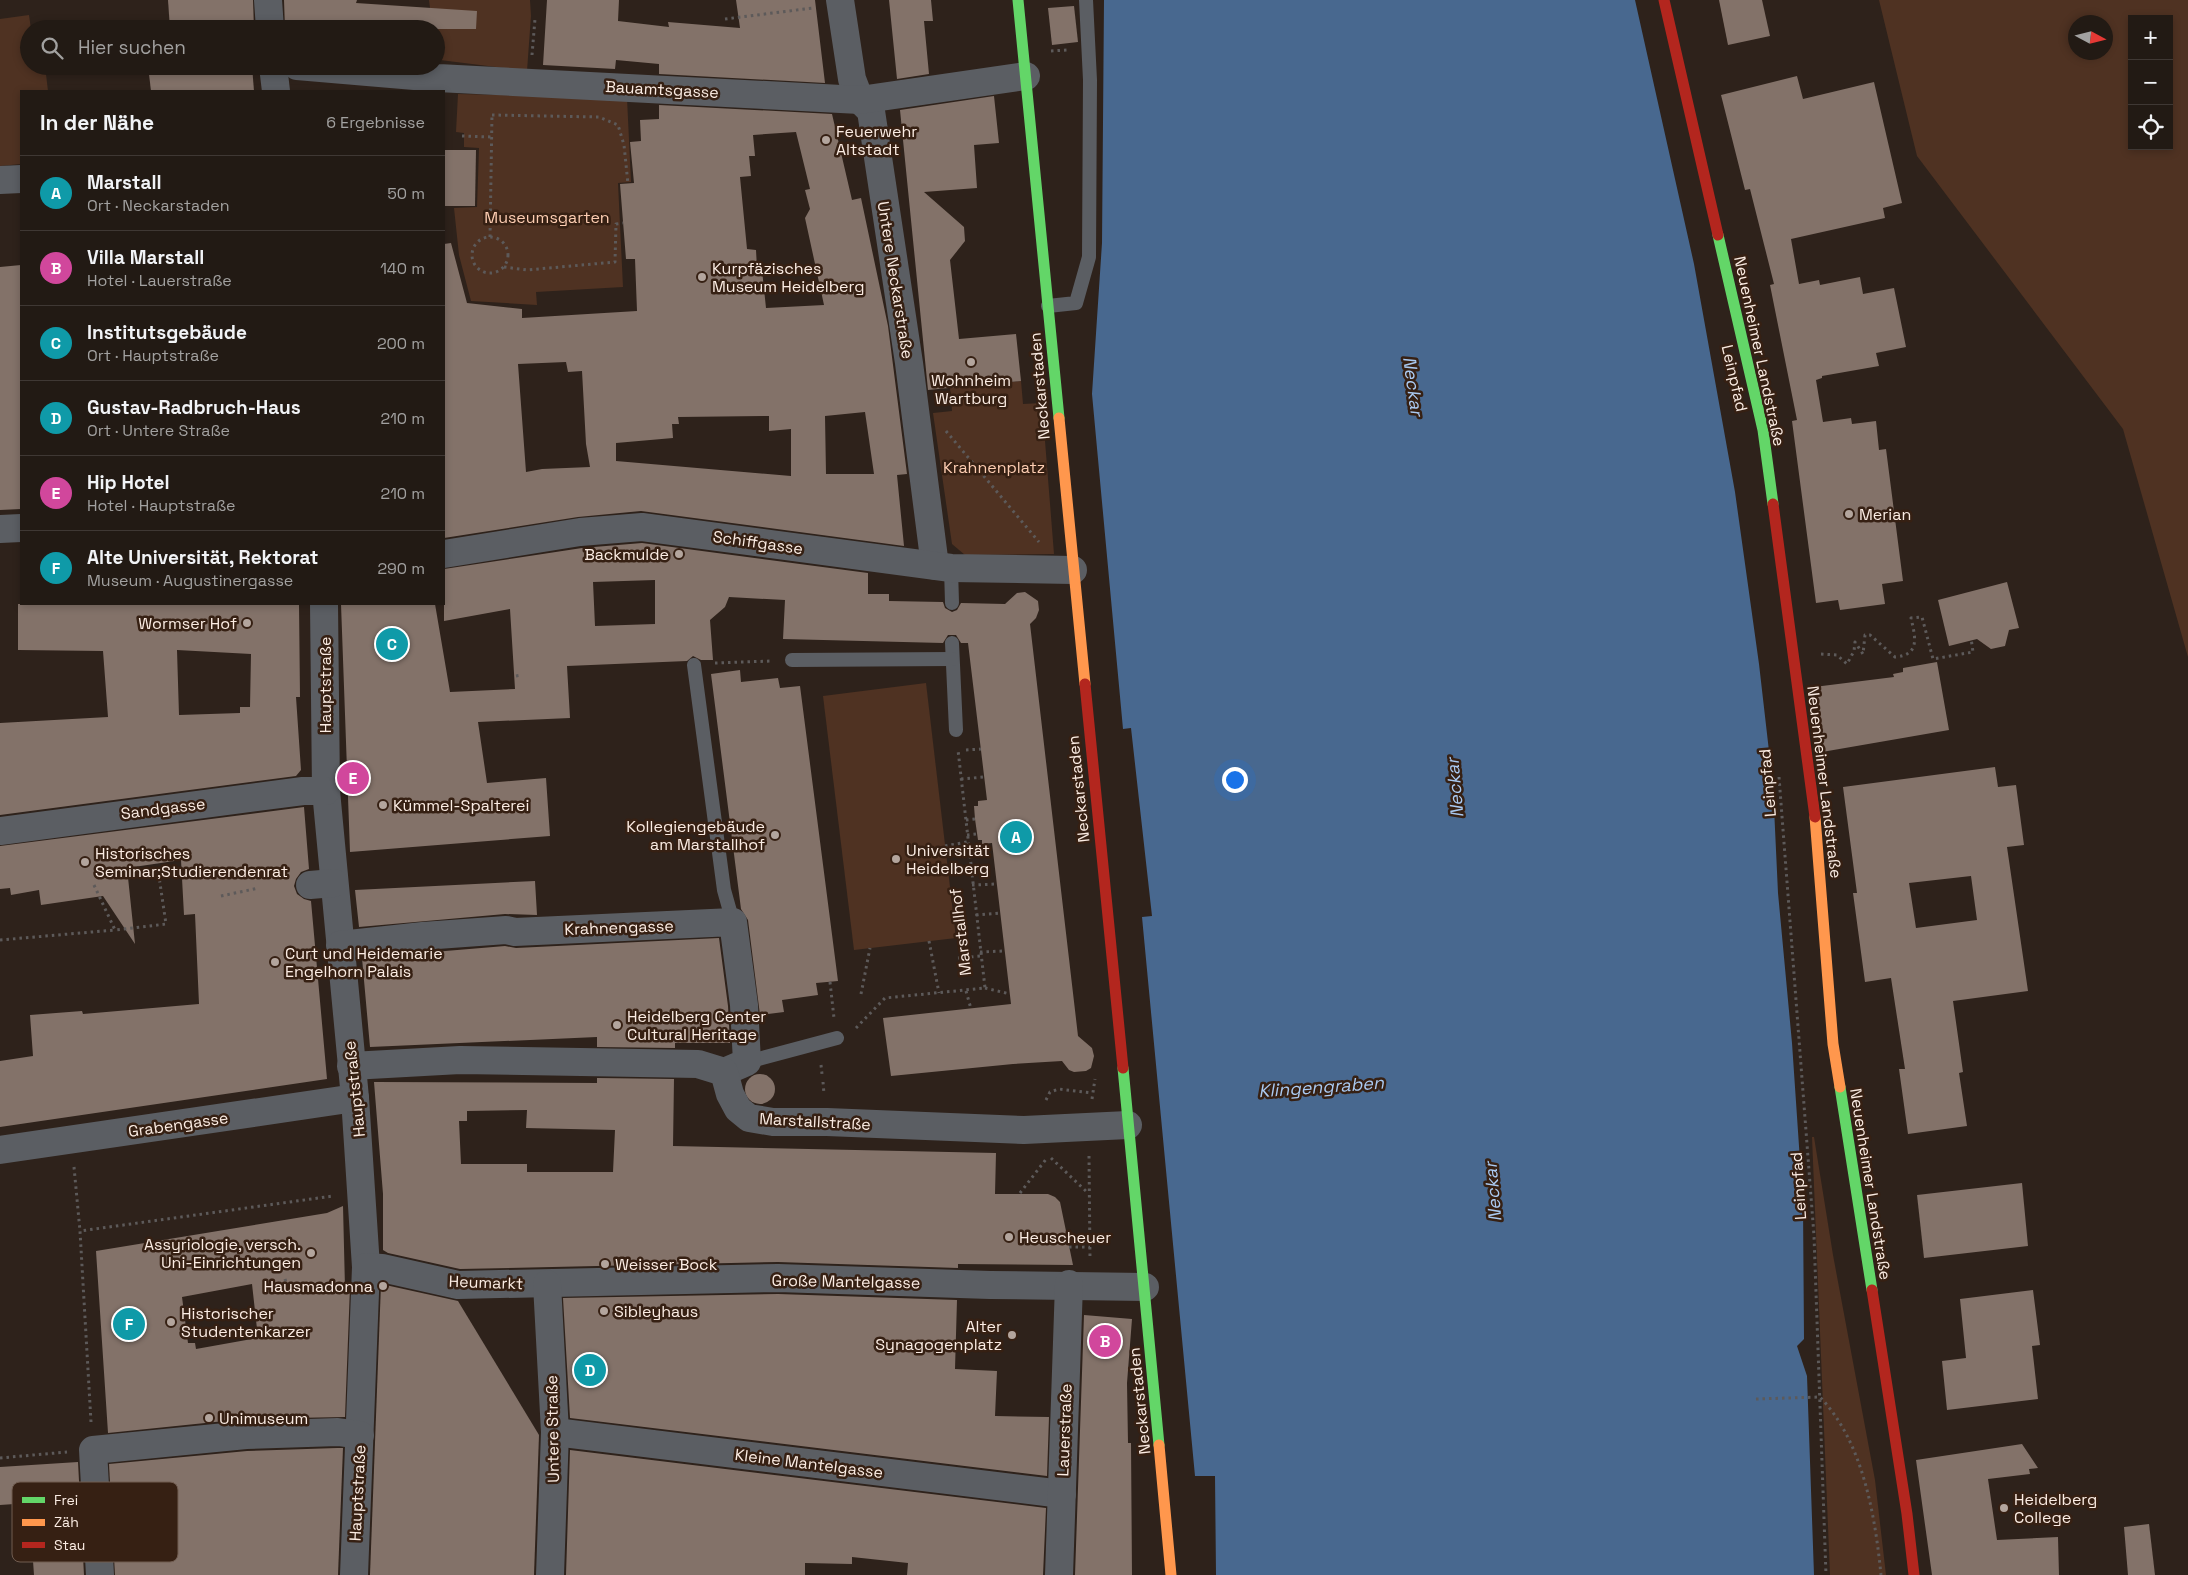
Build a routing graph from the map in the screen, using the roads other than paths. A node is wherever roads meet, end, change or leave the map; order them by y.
1 (268, 0) edge
2 (1018, 0) edge
3 (1086, 0) edge
4 (1664, 0) edge
5 (840, 3) edge
6 (269, 20) edge
7 (274, 75) edge
8 (403, 75) edge
9 (1026, 76) junction
10 (276, 90) edge
11 (860, 100) junction
12 (20, 179) edge
13 (0, 180) edge
14 (1048, 306) junction
15 (445, 554) edge
16 (943, 567) junction
17 (1073, 570) junction
18 (952, 603) dead end
19 (324, 605) edge
20 (952, 643) dead end
21 (952, 659) junction
22 (792, 660) road end
23 (694, 665) road end
24 (956, 730) dead end
25 (326, 790) junction
26 (0, 831) edge
27 (733, 922) junction
28 (340, 945) junction
29 (837, 1038) road end
30 (351, 1066) junction
31 (735, 1067) junction
32 (355, 1098) junction
33 (1128, 1126) junction
34 (0, 1150) edge
35 (366, 1267) junction
36 (547, 1284) junction
37 (1080, 1285) junction
38 (1144, 1286) junction
39 (555, 1432) junction
40 (360, 1435) junction
41 (95, 1482) edge
42 (1062, 1494) junction
43 (99, 1562) edge
44 (100, 1575) edge
45 (354, 1575) edge
46 (550, 1575) edge
47 (1059, 1575) edge
48 (1171, 1575) edge
49 (1914, 1575) edge

1 - 6 street
2 - 9 main road, Neckarstaden
3 - 14 lane
4 - 49 main road, Neuenheimer Landstraße
5 - 11 street, Untere Neckarstraße
7 - 10 street
8 - 11 street, Bauamtsgasse
9 - 11 street, Bauamtsgasse
9 - 14 main road, Neckarstaden
11 - 16 street, Untere Neckarstraße
12 - 13 street
14 - 17 main road, Neckarstaden
15 - 16 street, Schiffgasse
16 - 17 street, Schiffgasse
16 - 18 lane
17 - 33 main road, Neckarstaden
19 - 25 street, Hauptstraße
20 - 21 lane
21 - 22 lane
21 - 24 lane
23 - 27 lane
25 - 26 street, Sandgasse
25 - 28 street, Hauptstraße
27 - 28 street, Krahnengasse
27 - 31 street
28 - 30 street, Hauptstraße
29 - 31 lane
30 - 31 street
30 - 32 street, Hauptstraße
31 - 33 street, Marstallstraße
32 - 34 street, Grabengasse
32 - 35 street, Hauptstraße
33 - 38 main road, Neckarstaden
35 - 36 street, Heumarkt
35 - 40 street, Hauptstraße
36 - 37 street, Große Mantelgasse
36 - 39 street, Untere Straße
37 - 38 street, Große Mantelgasse
37 - 42 street, Lauerstraße
38 - 48 main road, Neckarstaden
39 - 42 street, Kleine Mantelgasse
39 - 46 street, Untere Straße
40 - 41 street
40 - 45 street, Hauptstraße
42 - 47 street, Lauerstraße
43 - 44 street

